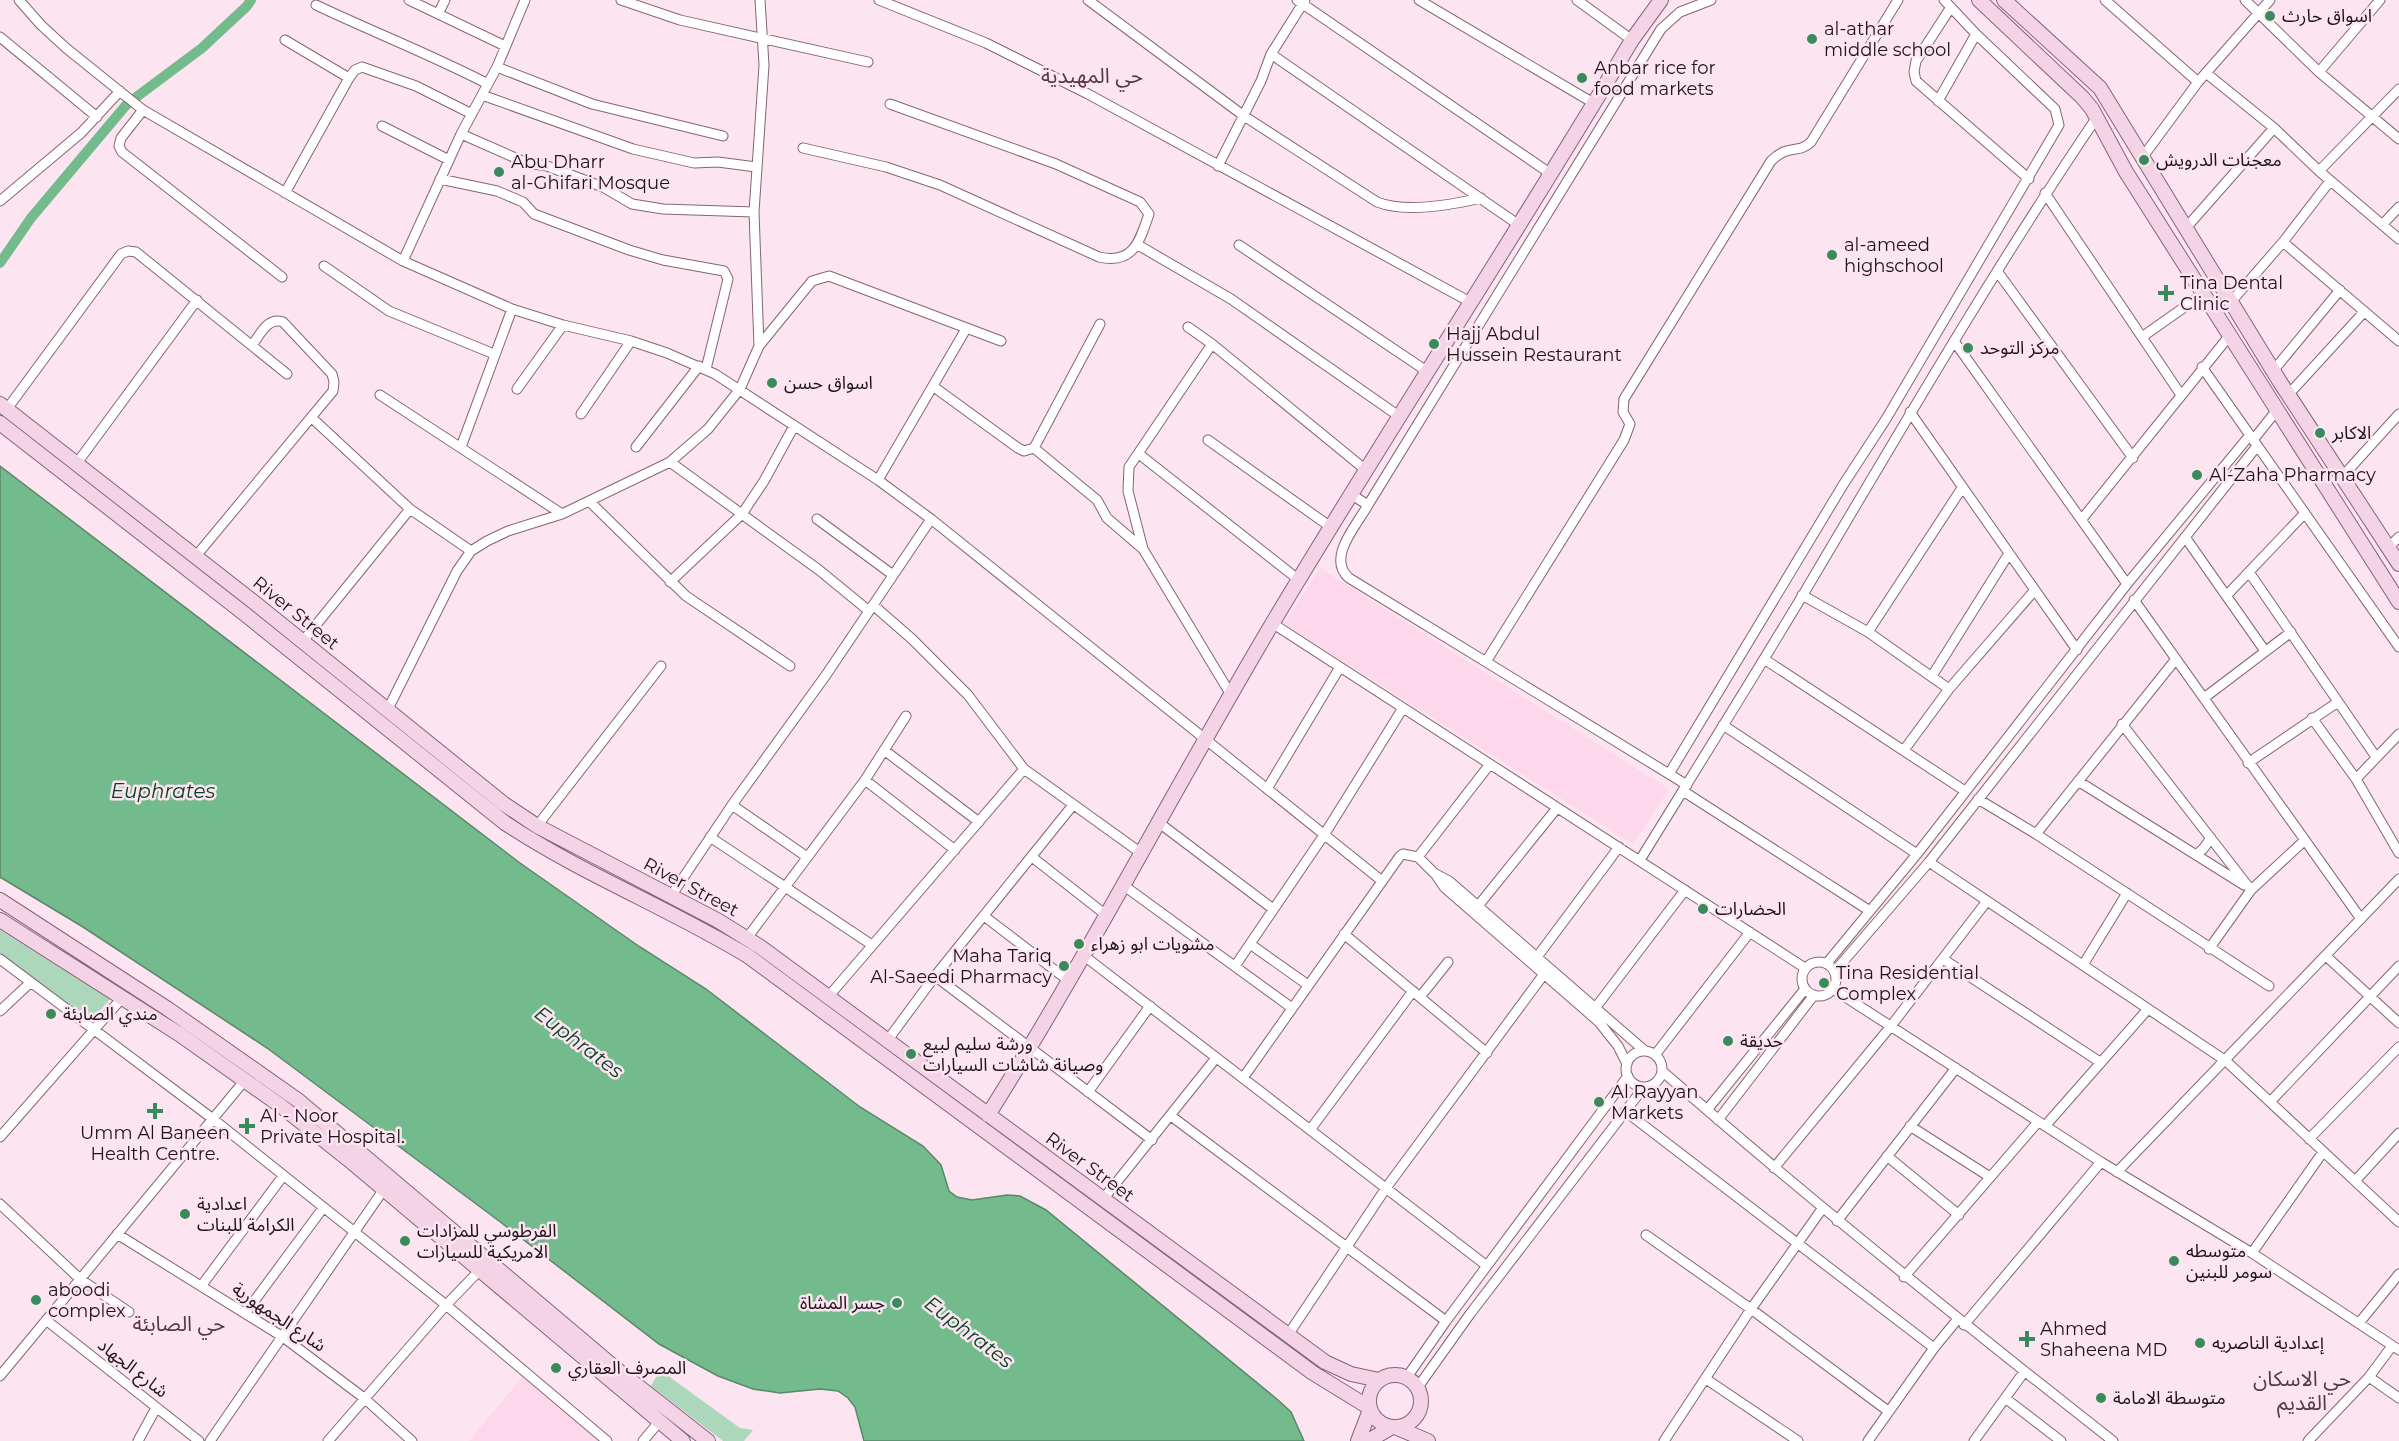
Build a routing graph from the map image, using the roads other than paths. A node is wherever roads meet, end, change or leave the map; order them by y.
1 (19, 0) edge
2 (409, 0) edge
3 (445, 0) edge
4 (525, 0) edge
5 (621, 0) edge
6 (760, 0) edge
7 (879, 0) edge
8 (913, 0) edge
9 (1089, 0) edge
10 (1419, 0) edge
11 (1577, 0) edge
12 (1661, 0) edge
13 (1711, 0) edge
14 (1898, 0) edge
15 (1979, 0) edge
16 (2004, 0) edge
17 (2105, 0) edge
18 (2245, 0) edge
19 (2270, 0) edge
20 (2380, 0) edge
21 (1301, 1) edge
22 (1947, 3) edge
23 (316, 5) dead end
24 (910, 12) junction
25 (438, 14) junction
26 (2259, 14) junction
27 (1976, 34) junction
28 (0, 37) edge
29 (763, 39) junction
30 (285, 40) dead end
31 (1632, 40) junction
32 (505, 46) junction
33 (1271, 54) junction
34 (868, 62) dead end
35 (496, 67) junction
36 (2319, 72) junction
37 (2206, 74) junction
38 (349, 78) junction
39 (2198, 82) junction
40 (488, 84) junction
41 (2399, 89) edge
42 (122, 93) junction
43 (482, 94) junction
44 (1938, 101) junction
45 (890, 104) dead end
46 (1595, 104) junction
47 (143, 110) junction
48 (472, 114) junction
49 (1244, 116) junction
50 (97, 117) junction
51 (2097, 117) junction
52 (2373, 118) junction
53 (382, 126) dead end
54 (2274, 128) junction
55 (461, 134) junction
56 (723, 136) dead end
57 (2399, 139) edge
58 (803, 148) dead end
59 (2142, 158) junction
60 (449, 160) junction
61 (1218, 166) junction
62 (756, 167) junction
63 (2319, 171) junction
64 (1551, 174) junction
65 (2029, 178) junction
66 (440, 180) junction
67 (2330, 181) junction
68 (285, 193) junction
69 (2045, 194) junction
70 (1481, 198) junction
71 (0, 201) edge
72 (2399, 207) edge
73 (754, 212) junction
74 (1519, 225) junction
75 (2382, 225) junction
76 (2185, 229) junction
77 (2399, 239) edge
78 (2171, 242) junction
79 (2283, 242) junction
80 (1138, 245) junction
81 (1239, 246) dead end
82 (403, 261) junction
83 (324, 266) dead end
84 (1997, 271) junction
85 (282, 277) dead end
86 (2340, 290) junction
87 (2203, 294) junction
88 (197, 300) junction
89 (1472, 303) junction
90 (2230, 303) junction
91 (512, 309) junction
92 (2364, 312) junction
93 (1100, 324) dead end
94 (562, 325) junction
95 (1188, 327) dead end
96 (966, 329) junction
97 (2230, 335) junction
98 (2142, 337) junction
99 (1001, 341) dead end
100 (1954, 341) junction
101 (2399, 341) edge
102 (631, 342) junction
103 (253, 344) junction
104 (1212, 344) junction
105 (759, 346) junction
106 (494, 354) junction
107 (702, 368) junction
108 (2202, 368) junction
109 (2273, 371) junction
110 (1428, 372) junction
111 (287, 374) dead end
112 (934, 387) junction
113 (740, 388) junction
114 (517, 389) dead end
115 (380, 395) dead end
116 (2181, 395) junction
117 (2289, 395) junction
118 (3, 406) edge
119 (2277, 410) junction
120 (1910, 412) junction
121 (581, 414) dead end
122 (2399, 414) edge
123 (1400, 417) junction
124 (312, 418) junction
125 (0, 423) edge
126 (794, 426) junction
127 (1208, 440) dead end
128 (2253, 440) junction
129 (461, 447) junction
130 (636, 447) dead end
131 (1034, 448) junction
132 (1139, 454) junction
133 (2133, 458) junction
134 (670, 462) junction
135 (77, 463) junction
136 (1367, 471) junction
137 (2342, 477) junction
138 (878, 480) junction
139 (1962, 488) junction
140 (1352, 495) junction
141 (589, 501) junction
142 (1368, 505) junction
143 (410, 509) junction
144 (2305, 513) junction
145 (562, 514) junction
146 (742, 514) junction
147 (817, 519) dead end
148 (931, 519) junction
149 (2082, 519) junction
150 (1332, 528) junction
151 (2185, 537) junction
152 (2399, 537) edge
153 (2388, 548) junction
154 (1143, 549) junction
155 (471, 551) junction
156 (2152, 553) junction
157 (2008, 555) junction
158 (196, 556) junction
159 (2164, 562) junction
160 (2399, 564) edge
161 (2250, 572) junction
162 (893, 576) junction
163 (1299, 580) junction
164 (670, 582) junction
165 (2127, 584) junction
166 (2034, 591) junction
167 (1803, 595) junction
168 (2227, 595) junction
169 (2134, 600) junction
170 (2399, 602) edge
171 (255, 603) junction
172 (871, 608) junction
173 (246, 615) junction
174 (1272, 623) junction
175 (1868, 632) junction
176 (2291, 632) junction
177 (303, 641) junction
178 (2399, 647) edge
179 (2077, 650) junction
180 (2265, 651) junction
181 (1764, 659) junction
182 (2176, 659) junction
183 (1487, 660) junction
184 (661, 666) dead end
185 (790, 666) dead end
186 (1340, 667) junction
187 (1932, 676) junction
188 (1949, 689) junction
189 (1231, 695) junction
190 (2204, 698) junction
191 (2338, 702) junction
192 (2035, 703) junction
193 (1403, 708) junction
194 (388, 709) junction
195 (2047, 711) junction
196 (906, 716) dead end
197 (2312, 718) junction
198 (2122, 724) junction
199 (1723, 725) junction
200 (2399, 734) edge
201 (1204, 739) junction
202 (885, 750) junction
203 (1904, 750) junction
204 (2376, 757) junction
205 (2248, 763) junction
206 (1490, 764) junction
207 (1024, 769) junction
208 (1669, 774) junction
209 (2356, 779) junction
210 (865, 780) junction
211 (2078, 780) junction
212 (1685, 788) junction
213 (1267, 789) junction
214 (1965, 791) junction
215 (1978, 799) junction
216 (732, 805) junction
217 (1073, 806) junction
218 (1557, 808) junction
219 (1942, 820) junction
220 (978, 822) junction
221 (1158, 822) junction
222 (537, 826) junction
223 (1954, 829) junction
224 (2036, 834) junction
225 (1324, 835) junction
226 (710, 837) junction
227 (2211, 838) junction
228 (2305, 840) junction
229 (1619, 847) junction
230 (954, 850) junction
231 (1141, 853) junction
232 (2399, 853) edge
233 (1917, 854) junction
234 (2196, 855) junction
235 (807, 857) junction
236 (1032, 857) junction
237 (1418, 857) junction
238 (1640, 860) junction
239 (1929, 862) junction
240 (1434, 873) junction
241 (2399, 879) edge
242 (1382, 880) junction
243 (1123, 885) junction
244 (785, 887) junction
245 (1684, 890) junction
246 (2252, 890) junction
247 (2127, 893) junction
248 (671, 896) junction
249 (0, 900) edge
250 (1987, 901) junction
251 (1478, 906) junction
252 (1273, 909) junction
253 (1870, 911) junction
254 (1106, 915) junction
255 (984, 916) junction
256 (0, 920) edge
257 (2361, 920) junction
258 (1750, 932) junction
259 (1344, 934) junction
260 (747, 938) junction
261 (1250, 944) junction
262 (872, 945) junction
263 (2209, 949) junction
264 (1083, 955) junction
265 (2326, 956) junction
266 (1537, 957) junction
267 (0, 959) edge
268 (1943, 959) junction
269 (1448, 962) dead end
270 (1827, 963) junction
271 (2083, 965) junction
272 (1235, 966) junction
273 (2399, 966) edge
274 (1805, 968) junction
275 (1835, 971) junction
276 (1544, 974) junction
277 (785, 975) junction
278 (935, 976) junction
279 (1068, 981) junction
280 (31, 982) junction
281 (1308, 985) junction
282 (2269, 987) dead end
283 (1805, 989) junction
284 (1833, 989) junction
285 (1416, 994) junction
286 (1814, 995) junction
287 (828, 997) junction
288 (2371, 997) junction
289 (122, 998) junction
290 (1150, 1006) junction
291 (1596, 1007) junction
292 (1292, 1008) junction
293 (2148, 1009) junction
294 (0, 1011) edge
295 (2399, 1023) edge
296 (1891, 1026) junction
297 (93, 1031) junction
298 (887, 1041) junction
299 (2399, 1047) edge
300 (1029, 1049) junction
301 (1487, 1053) junction
302 (1650, 1053) junction
303 (1216, 1058) junction
304 (2226, 1061) junction
305 (2100, 1062) junction
306 (1627, 1064) junction
307 (1956, 1068) junction
308 (1662, 1071) junction
309 (1628, 1076) junction
310 (1243, 1078) junction
311 (246, 1080) junction
312 (1644, 1087) junction
313 (1088, 1092) junction
314 (2270, 1102) junction
315 (1624, 1110) junction
316 (1707, 1110) junction
317 (987, 1115) junction
318 (1171, 1116) junction
319 (213, 1119) junction
320 (1718, 1120) junction
321 (2042, 1124) junction
322 (1910, 1126) junction
323 (1310, 1130) junction
324 (2399, 1132) edge
325 (0, 1137) edge
326 (2309, 1139) junction
327 (1152, 1140) junction
328 (2323, 1152) junction
329 (1887, 1156) junction
330 (2101, 1162) junction
331 (1774, 1168) junction
332 (2117, 1172) junction
333 (283, 1176) junction
334 (1990, 1178) junction
335 (2355, 1181) junction
336 (1386, 1188) junction
337 (384, 1189) junction
338 (1104, 1198) junction
339 (0, 1204) edge
340 (323, 1208) junction
341 (1822, 1209) junction
342 (1959, 1215) junction
343 (2397, 1217) edge
344 (1837, 1221) junction
345 (440, 1227) junction
346 (354, 1233) junction
347 (117, 1234) junction
348 (1646, 1235) dead end
349 (1159, 1239) junction
350 (1798, 1243) junction
351 (1347, 1247) junction
352 (1149, 1251) junction
353 (2252, 1253) junction
354 (1487, 1266) junction
355 (480, 1270) junction
356 (2399, 1274) edge
357 (1904, 1277) junction
358 (80, 1280) junction
359 (202, 1285) junction
360 (446, 1305) junction
361 (1751, 1309) junction
362 (129, 1312) dead end
363 (246, 1312) junction
364 (46, 1320) junction
365 (1446, 1321) junction
366 (1961, 1323) junction
367 (2359, 1323) junction
368 (1288, 1335) junction
369 (283, 1336) junction
370 (1934, 1348) junction
371 (2395, 1348) edge
372 (2024, 1372) junction
373 (0, 1376) edge
374 (1407, 1377) junction
375 (2369, 1377) junction
376 (1706, 1378) junction
377 (1379, 1380) junction
378 (1418, 1387) junction
379 (364, 1398) junction
380 (2005, 1398) junction
381 (2399, 1398) edge
382 (1421, 1407) junction
383 (156, 1408) junction
384 (1370, 1409) junction
385 (1888, 1411) junction
386 (659, 1422) junction
387 (1394, 1427) junction
388 (1427, 1440) edge
389 (138, 1441) edge
390 (199, 1441) edge
391 (210, 1441) edge
392 (328, 1441) edge
393 (412, 1441) edge
394 (608, 1441) edge
395 (643, 1441) edge
396 (683, 1441) edge
397 (708, 1441) edge
398 (1358, 1441) edge
399 (1368, 1441) edge
400 (1664, 1441) edge
401 (1798, 1441) edge
402 (1868, 1441) edge
403 (1974, 1441) edge
404 (2061, 1441) edge
405 (2113, 1441) edge
406 (2308, 1441) edge

1 - 42 street
2 - 25 street
3 - 25 street
4 - 32 street
5 - 29 street
6 - 29 street
7 - 24 street
8 - 24 street
9 - 49 street
10 - 46 street
11 - 31 street
12 - 31 main road
13 - 142 street
14 - 183 street
15 - 51 main road
16 - 59 main road
17 - 39 street
18 - 26 street
19 - 26 street
20 - 36 street
21 - 33 street
21 - 64 street
22 - 27 street
22 - 44 street
23 - 40 street
24 - 61 street
25 - 32 street
26 - 36 street
26 - 37 street
27 - 44 street
27 - 65 street
28 - 50 street
29 - 34 street
29 - 62 street
30 - 38 street
31 - 46 main road
32 - 35 street
33 - 49 street
33 - 70 street
35 - 40 street
35 - 56 street
36 - 52 street
37 - 39 street
37 - 54 street
38 - 48 street
38 - 68 street
39 - 59 street
40 - 43 street
41 - 52 street
42 - 47 street
42 - 50 street
43 - 48 street
43 - 62 street
44 - 65 street
45 - 80 street
46 - 64 main road
47 - 68 street
47 - 85 street
48 - 55 street
49 - 61 street
49 - 70 street
50 - 71 street
51 - 69 street
51 - 78 main road
52 - 57 street
52 - 63 street
53 - 60 street
54 - 63 street
54 - 76 street
55 - 60 street
55 - 73 street
58 - 80 street
59 - 76 main road
60 - 66 street
61 - 89 street
62 - 73 street
63 - 67 street
64 - 74 main road
65 - 208 street
66 - 82 street
66 - 107 street
67 - 75 street
67 - 79 street
68 - 82 street
69 - 84 street
69 - 98 street
70 - 74 street
72 - 75 street
73 - 105 street
74 - 89 main road
75 - 77 street
76 - 78 main road
76 - 90 main road
78 - 87 main road
79 - 86 street
79 - 90 street
80 - 123 street
81 - 110 street
82 - 91 street
83 - 106 street
84 - 100 street
84 - 133 street
86 - 92 street
86 - 109 street
87 - 97 main road
87 - 98 street
88 - 103 street
88 - 118 street
88 - 135 street
89 - 110 main road
90 - 109 main road
91 - 94 street
91 - 106 street
92 - 101 street
92 - 117 street
93 - 131 street
94 - 102 street
94 - 114 street
95 - 104 street
96 - 99 street
96 - 105 street
96 - 112 street
97 - 108 street
97 - 119 main road
98 - 116 street
100 - 120 street
100 - 149 street
102 - 107 street
102 - 121 street
103 - 111 street
103 - 124 street
104 - 132 street
104 - 136 street
105 - 113 street
106 - 129 street
107 - 113 street
107 - 130 street
108 - 116 street
108 - 128 street
109 - 117 main road
110 - 123 main road
112 - 131 street
112 - 138 street
113 - 126 street
113 - 134 street
115 - 129 street
116 - 133 street
117 - 137 main road
118 - 135 main road, River Street
119 - 128 street
119 - 170 main road
120 - 139 street
120 - 167 street
122 - 137 street
123 - 136 main road
124 - 143 street
124 - 158 street
125 - 173 main road, River Street
126 - 138 street
126 - 146 street
127 - 150 street
128 - 144 street
128 - 151 street
128 - 156 street
129 - 145 street
131 - 154 street
132 - 154 street
132 - 163 street
133 - 149 street
134 - 141 street
134 - 146 street
135 - 158 main road, River Street
136 - 140 main road
137 - 153 main road
138 - 148 street
139 - 157 street
139 - 175 street
140 - 142 street
140 - 150 main road
141 - 145 street
141 - 164 street
142 - 183 street
143 - 155 street
143 - 177 street
144 - 161 street
144 - 178 street
145 - 155 street
146 - 164 street
146 - 172 street
147 - 162 street
148 - 162 street
148 - 201 street
149 - 165 street
150 - 163 main road
151 - 159 street
151 - 168 street
152 - 153 street
153 - 160 main road
154 - 189 street
155 - 194 street
156 - 159 street
156 - 165 street
157 - 166 street
157 - 187 street
158 - 171 main road, River Street
159 - 169 street
161 - 168 street
161 - 176 street
162 - 172 street
163 - 174 main road
164 - 185 street
165 - 179 street
166 - 179 street
166 - 188 street
167 - 175 street
167 - 181 street
168 - 180 street
169 - 182 street
169 - 195 street
171 - 173 main road
171 - 177 main road, River Street
172 - 207 street
172 - 216 street
173 - 277 main road, River Street
174 - 186 street
174 - 189 main road
175 - 187 street
176 - 180 street
176 - 191 street
177 - 194 main road, River Street
179 - 192 street
180 - 190 street
181 - 199 street
181 - 203 street
182 - 190 street
182 - 198 street
183 - 208 street
184 - 222 street
186 - 193 street
186 - 213 street
187 - 188 street
188 - 203 street
189 - 201 main road
190 - 205 street
191 - 197 street
191 - 204 street
192 - 195 street
192 - 214 street
193 - 206 street
193 - 225 street
194 - 222 main road, River Street
195 - 215 street
196 - 202 street
197 - 205 street
197 - 209 street
198 - 211 street
198 - 227 street
199 - 212 street
199 - 233 street
200 - 204 street
201 - 213 street
201 - 221 main road
202 - 210 street
202 - 220 street
203 - 214 street
204 - 209 street
205 - 228 street
206 - 218 street
206 - 237 street
207 - 217 street
207 - 220 street
208 - 212 street
209 - 232 street
210 - 230 street
210 - 235 street
211 - 224 street
211 - 234 street
212 - 238 street
212 - 253 street
213 - 225 street
214 - 219 street
215 - 223 street
215 - 224 street
216 - 226 street
216 - 235 street
217 - 231 street
217 - 236 street
218 - 229 street
218 - 251 street
219 - 223 street
219 - 233 street
220 - 230 street
221 - 231 main road
221 - 252 street
222 - 248 main road, River Street
223 - 239 street
224 - 247 street
225 - 242 street
225 - 252 street
226 - 244 street
226 - 248 street
227 - 234 street
227 - 246 street
228 - 246 street
228 - 257 street
229 - 238 street
229 - 266 street
230 - 262 street
231 - 243 main road
233 - 253 street
234 - 246 street
235 - 244 street
236 - 254 street
236 - 255 street
237 - 240 street
237 - 242 street
238 - 245 street
239 - 250 street
239 - 275 street
240 - 251 street
240 - 276 street
241 - 257 street
242 - 259 street
243 - 254 main road
243 - 272 street
244 - 260 street
244 - 262 street
245 - 258 street
245 - 291 street
246 - 263 street
247 - 263 street
247 - 271 street
248 - 260 main road, River Street
249 - 345 main road
250 - 268 street
250 - 271 street
251 - 266 street
252 - 261 street
253 - 270 street
254 - 264 main road
255 - 278 street
255 - 279 street
256 - 289 main road
257 - 265 street
258 - 274 street
258 - 302 street
259 - 281 street
259 - 285 street
260 - 277 main road, River Street
261 - 272 street
261 - 281 street
262 - 287 street
263 - 282 street
264 - 279 main road
264 - 290 street
265 - 288 street
265 - 304 street
266 - 291 street
267 - 280 street
268 - 296 street
268 - 305 street
269 - 285 street
270 - 274 street
270 - 275 street
271 - 293 street
272 - 292 street
273 - 288 street
274 - 283 street
275 - 284 street
276 - 301 street
276 - 306 street
277 - 287 main road, River Street
277 - 352 main road, River Street
278 - 298 street
278 - 300 street
279 - 300 main road
280 - 294 street
280 - 297 street
281 - 292 street
283 - 286 street
283 - 316 street
284 - 286 street
284 - 296 street
285 - 301 street
285 - 323 street
286 - 320 street
287 - 298 main road, River Street
288 - 295 street
288 - 314 street
289 - 297 street
289 - 311 main road
290 - 303 street
290 - 313 street
291 - 302 street
292 - 310 street
293 - 304 street
293 - 305 street
296 - 307 street
296 - 331 street
297 - 319 street
297 - 325 street
298 - 317 main road, River Street
299 - 326 street
300 - 313 street
300 - 317 main road
301 - 336 street
302 - 306 street
302 - 308 street
303 - 310 street
303 - 318 street
304 - 314 street
304 - 332 street
305 - 321 street
306 - 309 street
307 - 321 street
307 - 322 street
308 - 312 street
308 - 316 street
309 - 312 street
309 - 354 street
310 - 323 street
311 - 319 street
311 - 337 main road
312 - 315 street
313 - 327 street
314 - 326 street
315 - 350 street
315 - 378 street
316 - 320 street
317 - 338 main road, River Street
318 - 327 street
318 - 351 street
319 - 333 street
319 - 347 street
320 - 331 street
321 - 330 street
321 - 334 street
322 - 329 street
322 - 334 street
323 - 336 street
324 - 335 street
326 - 328 street
327 - 338 street
328 - 335 street
328 - 353 street
329 - 342 street
329 - 344 street
330 - 332 street
330 - 366 street
331 - 341 street
332 - 353 street
333 - 340 street
333 - 359 street
334 - 342 street
335 - 343 street
336 - 351 street
336 - 354 street
337 - 345 main road
337 - 346 street
338 - 349 main road, River Street
339 - 358 street
340 - 346 street
340 - 363 street
341 - 344 street
341 - 350 street
342 - 357 street
344 - 357 street
345 - 355 main road
345 - 397 main road
346 - 360 street
346 - 369 street
347 - 358 street
347 - 359 street, شارع الجمهورية
348 - 361 street
349 - 352 main road
349 - 368 main road, River Street
350 - 361 street
350 - 370 street
351 - 365 street
351 - 368 street
352 - 384 main road, River Street
353 - 367 street
354 - 365 street
355 - 360 street
355 - 386 main road
356 - 367 street
357 - 366 street
358 - 362 street
358 - 364 street
359 - 363 street, شارع الجمهورية
360 - 379 street
360 - 394 street
361 - 376 street
361 - 385 street
363 - 369 street, شارع الجمهورية
364 - 373 street
364 - 383 street, شارع الجهاد
365 - 374 street
366 - 370 street
366 - 372 street
367 - 371 street
368 - 377 main road, River Street
369 - 379 street, شارع الجمهورية
369 - 391 street
370 - 385 street
371 - 375 street
372 - 380 street
372 - 405 street
374 - 377 main road
374 - 378 main road
375 - 381 street
375 - 406 street
376 - 400 street
376 - 401 street
377 - 384 main road
378 - 382 main road
379 - 392 street
379 - 393 street, شارع الجمهورية
380 - 403 street
380 - 404 street
382 - 387 main road
382 - 388 main road
383 - 389 street
383 - 390 street, شارع الجهاد
384 - 387 main road
384 - 398 main road
385 - 402 street
386 - 395 street
386 - 396 main road
387 - 388 main road
387 - 399 main road

